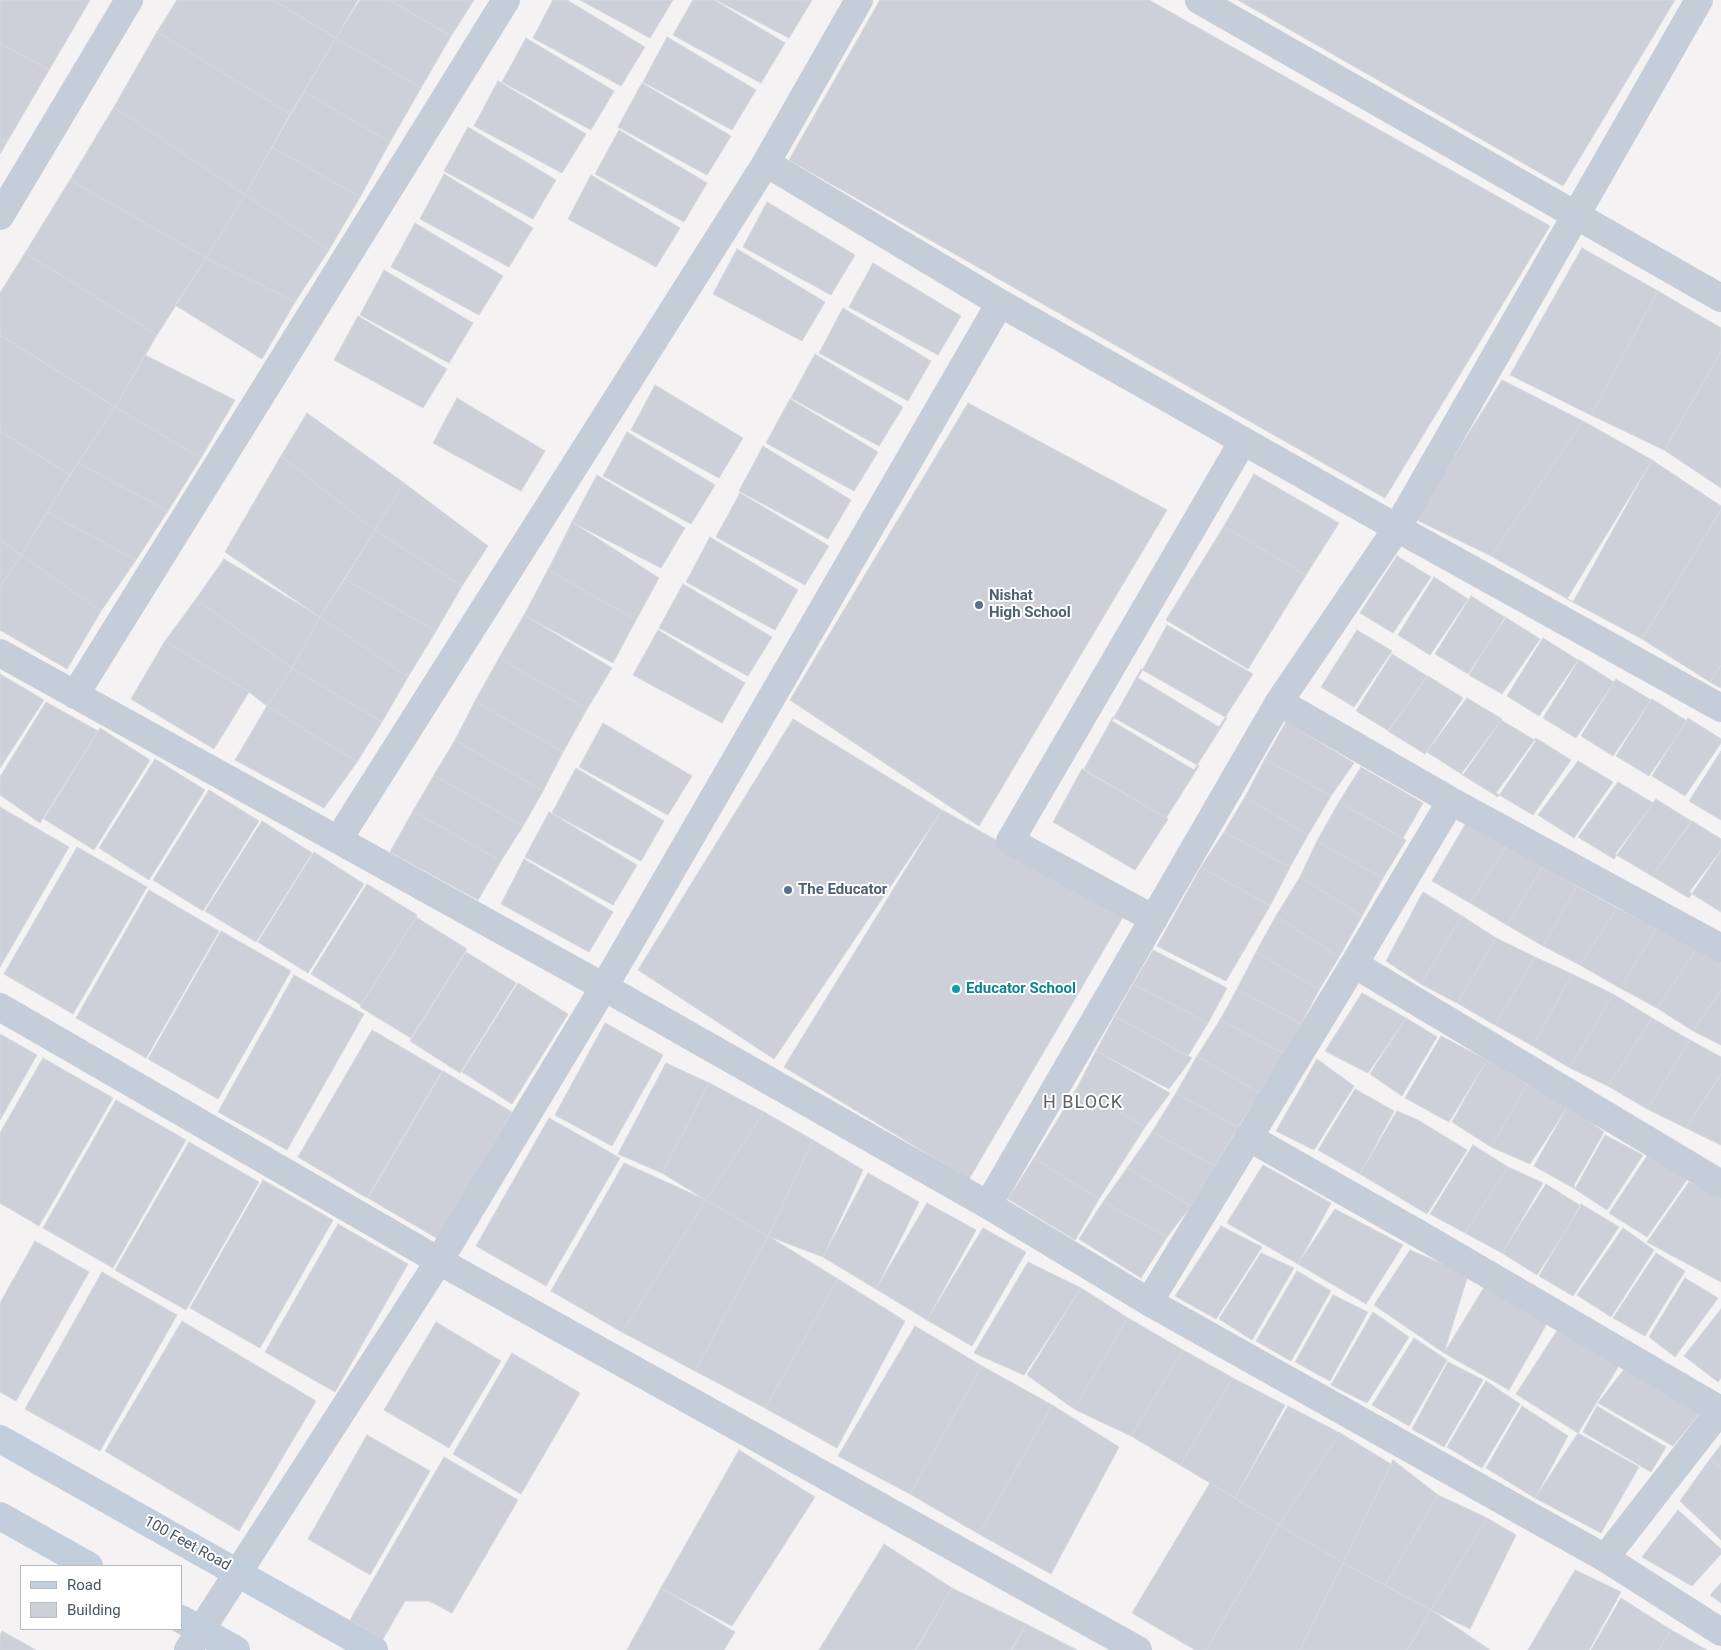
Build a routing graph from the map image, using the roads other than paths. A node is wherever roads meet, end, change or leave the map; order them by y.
1 (129, 0) edge
2 (506, 0) edge
3 (859, 0) edge
4 (1199, 0) edge
5 (1699, 0) edge
6 (766, 163) junction
7 (0, 216) edge
8 (1577, 216) junction
9 (1721, 298) edge
10 (1000, 303) junction
11 (1243, 441) junction
12 (1397, 528) junction
13 (0, 653) edge
14 (75, 695) junction
15 (1279, 702) junction
16 (1721, 708) edge
17 (1451, 801) junction
18 (338, 840) junction
19 (1154, 919) junction
20 (1721, 948) edge
21 (1354, 964) junction
22 (604, 987) junction
23 (0, 1008) edge
24 (1248, 1138) junction
25 (1721, 1184) edge
26 (988, 1205) junction
27 (439, 1262) junction
28 (1149, 1302) junction
29 (1721, 1409) edge
30 (0, 1439) edge
31 (0, 1516) edge
32 (1605, 1558) junction
33 (87, 1565) edge
34 (239, 1574) junction
35 (1721, 1632) edge
36 (190, 1633) edge
37 (236, 1650) edge
38 (374, 1650) edge
39 (1138, 1650) edge

1 - 7 street
2 - 14 street
3 - 6 street
4 - 8 street
5 - 8 street
6 - 10 street
6 - 18 street
8 - 9 street
8 - 12 street
10 - 11 street
10 - 22 street
11 - 12 street
11 - 19 street
12 - 15 street
12 - 16 street
13 - 14 street
14 - 18 street
15 - 17 street
15 - 19 street
17 - 20 street
17 - 21 street
18 - 22 street
19 - 26 street
21 - 24 street
21 - 25 street
22 - 26 street
22 - 27 street
23 - 27 street
24 - 28 street
24 - 29 street
26 - 28 street
27 - 34 street
27 - 39 street
28 - 32 street
29 - 32 street
30 - 34 main road, 100 Feet Road
31 - 33 main road
32 - 35 street
34 - 36 street
34 - 38 main road, 100 Feet Road
36 - 37 main road

